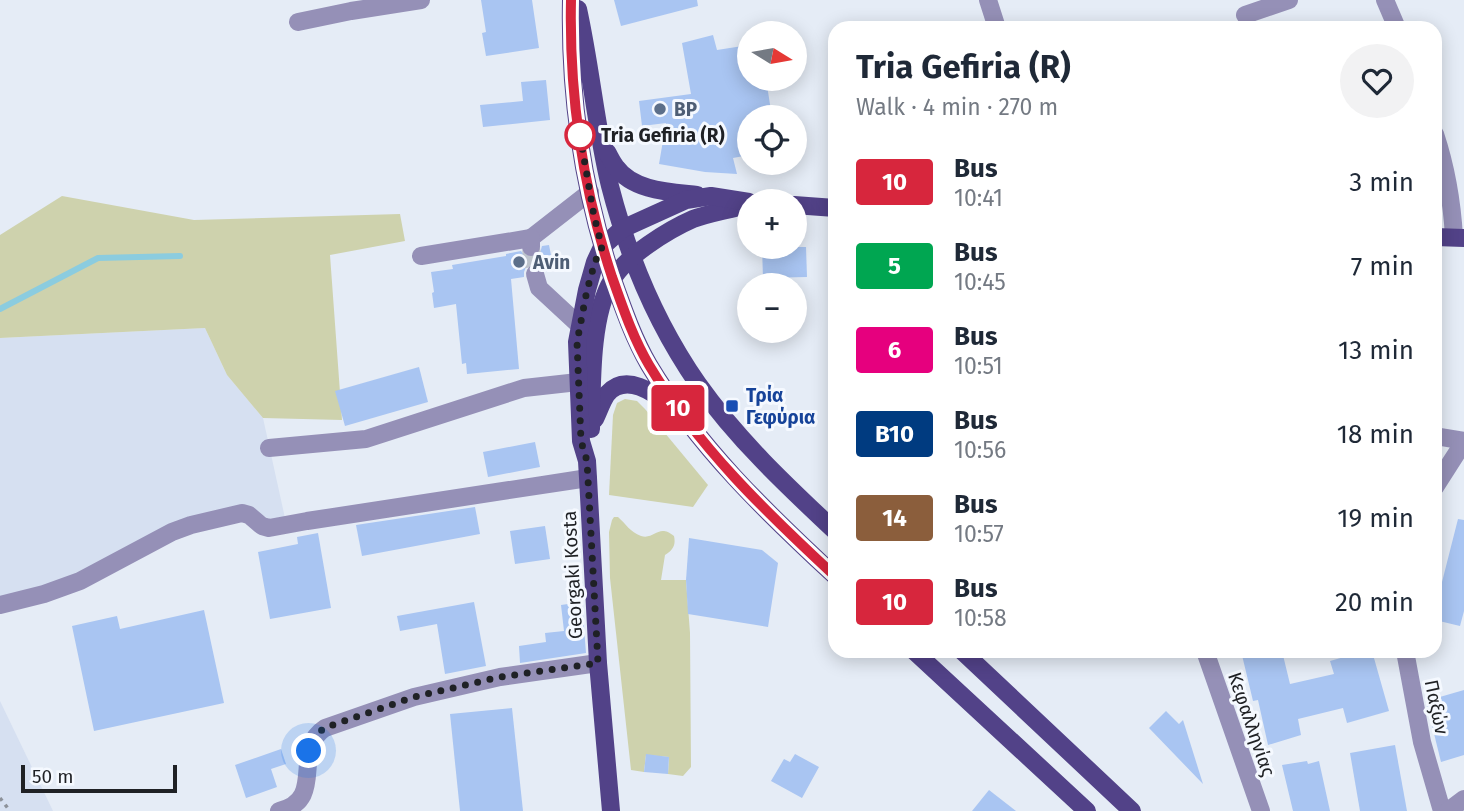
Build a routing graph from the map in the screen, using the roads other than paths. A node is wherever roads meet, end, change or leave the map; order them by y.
1 (421, 0) edge
2 (574, 0) edge
3 (988, 0) edge
4 (1289, 0) edge
5 (1385, 0) edge
6 (350, 5) edge
7 (1245, 15) dead end
8 (995, 21) edge
9 (1394, 21) edge
10 (298, 22) dead end
11 (601, 140) junction
12 (1442, 160) edge
13 (590, 192) junction
14 (712, 196) junction
15 (737, 201) edge
16 (737, 206) edge
17 (807, 206) edge
18 (828, 207) edge
19 (622, 229) junction
20 (1459, 238) edge
21 (653, 242) junction
22 (602, 247) junction
23 (421, 256) dead end
24 (632, 256) junction
25 (535, 274) tunnel mouth
26 (613, 279) junction
27 (643, 284) junction
28 (580, 326) junction
29 (578, 382) junction
30 (687, 421) junction
31 (591, 429) junction
32 (1442, 437) edge
33 (1464, 442) edge
34 (269, 448) dead end
35 (588, 470) junction
36 (1442, 476) edge
37 (828, 524) edge
38 (828, 569) edge
39 (0, 605) edge
40 (922, 658) edge
41 (969, 658) edge
42 (1207, 658) edge
43 (1406, 658) edge
44 (598, 663) junction
45 (1464, 799) edge
46 (283, 810) edge
47 (611, 811) edge
48 (1087, 811) edge
49 (1132, 811) edge
50 (1261, 811) edge
51 (1442, 811) edge
52 (1448, 811) edge

1 - 6 street
2 - 11 main road
2 - 13 main road
3 - 8 street
4 - 7 street
5 - 9 street
6 - 10 street
11 - 14 main road
11 - 19 main road
12 - 20 street
13 - 22 main road
13 - 23 street
14 - 15 main road
14 - 19 main road
16 - 21 main road, Georgaki Kosta
17 - 18 main road
19 - 22 main road
19 - 24 main road
21 - 24 main road, Georgaki Kosta
21 - 27 main road
22 - 26 main road
22 - 28 main road, Georgaki Kosta
24 - 26 main road, Georgaki Kosta
24 - 27 main road
25 - 28 street
26 - 30 main road
26 - 31 main road, Georgaki Kosta
27 - 37 main road
28 - 29 main road, Georgaki Kosta
29 - 34 street
29 - 35 main road, Georgaki Kosta
30 - 31 main road
30 - 38 main road
31 - 35 main road, Georgaki Kosta
32 - 33 street
33 - 36 street
35 - 39 street
35 - 44 main road, Georgaki Kosta
40 - 48 main road
41 - 49 main road
42 - 50 street, Κεφαλληνίας
43 - 51 street, Παξών
44 - 46 street
44 - 47 main road, Georgaki Kosta
45 - 52 street

